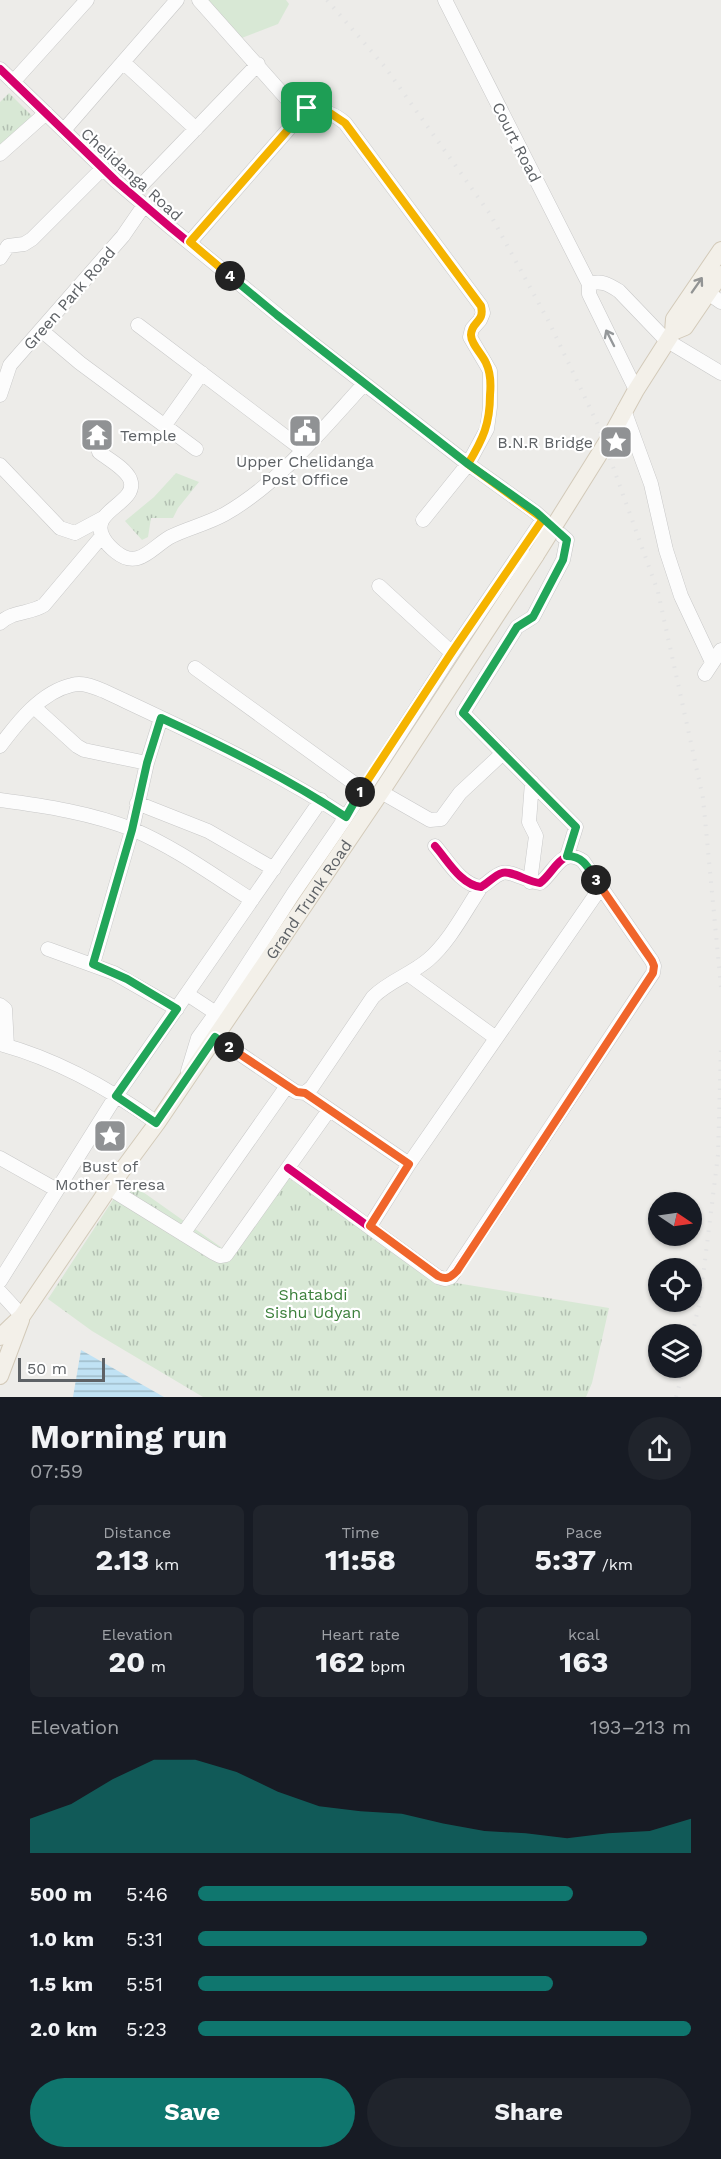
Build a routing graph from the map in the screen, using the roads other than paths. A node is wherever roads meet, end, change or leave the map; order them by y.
1 (177, 0) edge
2 (199, 0) edge
3 (445, 0) edge
4 (85, 1) edge
5 (123, 62) junction
6 (258, 64) junction
7 (0, 69) edge
8 (13, 82) junction
9 (307, 108) junction
10 (46, 113) junction
11 (196, 129) junction
12 (64, 130) junction
13 (0, 154) edge
14 (103, 168) junction
15 (133, 194) junction
16 (145, 204) junction
17 (190, 242) junction
18 (721, 250) edge
19 (0, 258) edge
20 (721, 274) edge
21 (589, 284) junction
22 (715, 297) edge
23 (138, 325) dead end
24 (40, 330) junction
25 (674, 333) junction
26 (202, 373) junction
27 (721, 373) edge
28 (2, 379) edge
29 (364, 384) junction
30 (636, 390) junction
31 (0, 395) edge
32 (618, 421) junction
33 (165, 425) junction
34 (196, 449) dead end
35 (303, 450) junction
36 (99, 452) dead end
37 (468, 464) junction
38 (0, 465) edge
39 (539, 515) junction
40 (103, 518) junction
41 (423, 520) dead end
42 (102, 536) junction
43 (379, 586) dead end
44 (0, 623) edge
45 (721, 650) edge
46 (452, 652) junction
47 (195, 668) dead end
48 (34, 707) junction
49 (161, 718) junction
50 (0, 746) edge
51 (503, 753) junction
52 (147, 763) junction
53 (532, 782) junction
54 (362, 789) junction
55 (381, 792) junction
56 (0, 800) edge
57 (321, 800) junction
58 (137, 803) junction
59 (346, 817) junction
60 (132, 830) junction
61 (435, 846) dead end
62 (567, 856) junction
63 (274, 869) junction
64 (530, 882) junction
65 (481, 887) junction
66 (601, 887) junction
67 (252, 900) junction
68 (48, 950) dead end
69 (93, 964) junction
70 (408, 974) junction
71 (187, 994) junction
72 (0, 1005) edge
73 (177, 1009) junction
74 (216, 1013) junction
75 (215, 1037) junction
76 (496, 1038) junction
77 (3, 1045) edge
78 (186, 1079) junction
79 (286, 1086) junction
80 (305, 1093) junction
81 (116, 1096) junction
82 (329, 1110) junction
83 (156, 1123) junction
84 (0, 1158) edge
85 (409, 1164) junction
86 (288, 1168) junction
87 (109, 1188) junction
88 (57, 1190) junction
89 (370, 1226) junction
90 (183, 1233) junction
91 (0, 1281) edge
92 (0, 1292) edge
93 (22, 1316) junction
94 (0, 1337) edge
95 (0, 1376) edge

1 - 5 street
2 - 6 street
3 - 21 street, Court Road
4 - 8 street
5 - 11 street
5 - 12 street
6 - 9 street
6 - 11 street
7 - 8 street, Chelidanga Road
8 - 10 street, Chelidanga Road
9 - 17 street
9 - 37 street
10 - 12 street, Chelidanga Road
10 - 13 street
11 - 15 street
12 - 14 street, Chelidanga Road
14 - 15 street, Chelidanga Road
14 - 19 street
15 - 16 street, Chelidanga Road
16 - 17 street, Chelidanga Road
16 - 24 street, Green Park Road
17 - 29 street, Chelidanga Road
25 -> 18 main road
20 - 22 main road
21 - 25 street
30 -> 21 street, Court Road
22 - 25 main road
23 - 26 street
24 - 28 street, Green Park Road
24 - 33 street
25 - 27 street
25 - 30 main road, Grand Trunk Road
26 - 33 street
26 - 35 street
28 - 31 street, Green Park Road
29 - 35 street
29 - 37 street, Chelidanga Road
30 - 32 main road, Grand Trunk Road
32 - 45 street
32 - 55 main road, Grand Trunk Road, bridge
33 - 34 street
35 - 42 street
36 - 40 street
37 - 39 street, Chelidanga Road
37 - 41 street
38 - 40 street
39 - 46 street
39 - 51 street, Chelidanga Road
40 - 42 street
42 - 44 street
43 - 46 street
46 - 54 street
47 - 54 street
48 - 49 street
48 - 50 street
48 - 52 street
49 - 52 street
49 - 57 street
51 - 53 street
51 - 55 street
52 - 58 street
53 - 62 street
53 - 64 street
54 - 59 street
55 - 75 main road, Grand Trunk Road
56 - 60 street
57 - 59 street
57 - 63 street
58 - 60 street
58 - 63 street
59 - 74 street
60 - 67 street
60 - 69 street
61 - 65 street
62 - 64 street
62 - 66 street
63 - 67 street
64 - 65 street
65 - 70 street
66 - 76 street
66 - 89 street
67 - 71 street
68 - 69 street
69 - 73 street
70 - 76 street
70 - 80 street
71 - 73 street
71 - 74 street
72 - 77 street
73 - 81 street
74 - 78 street
75 - 78 main road, Grand Trunk Road
75 - 79 street
76 - 85 street
77 - 81 street
78 - 83 main road, Grand Trunk Road
79 - 80 street
79 - 90 street
80 - 82 street
81 - 83 street
81 - 88 street
82 - 85 street
82 - 86 street
83 - 87 main road, Grand Trunk Road
84 - 88 street
85 - 89 street
86 - 89 street
86 - 90 street
87 - 90 street
87 - 93 main road, Grand Trunk Road
88 - 91 street
92 - 93 street
93 - 94 main road, Grand Trunk Road
93 - 95 main road

